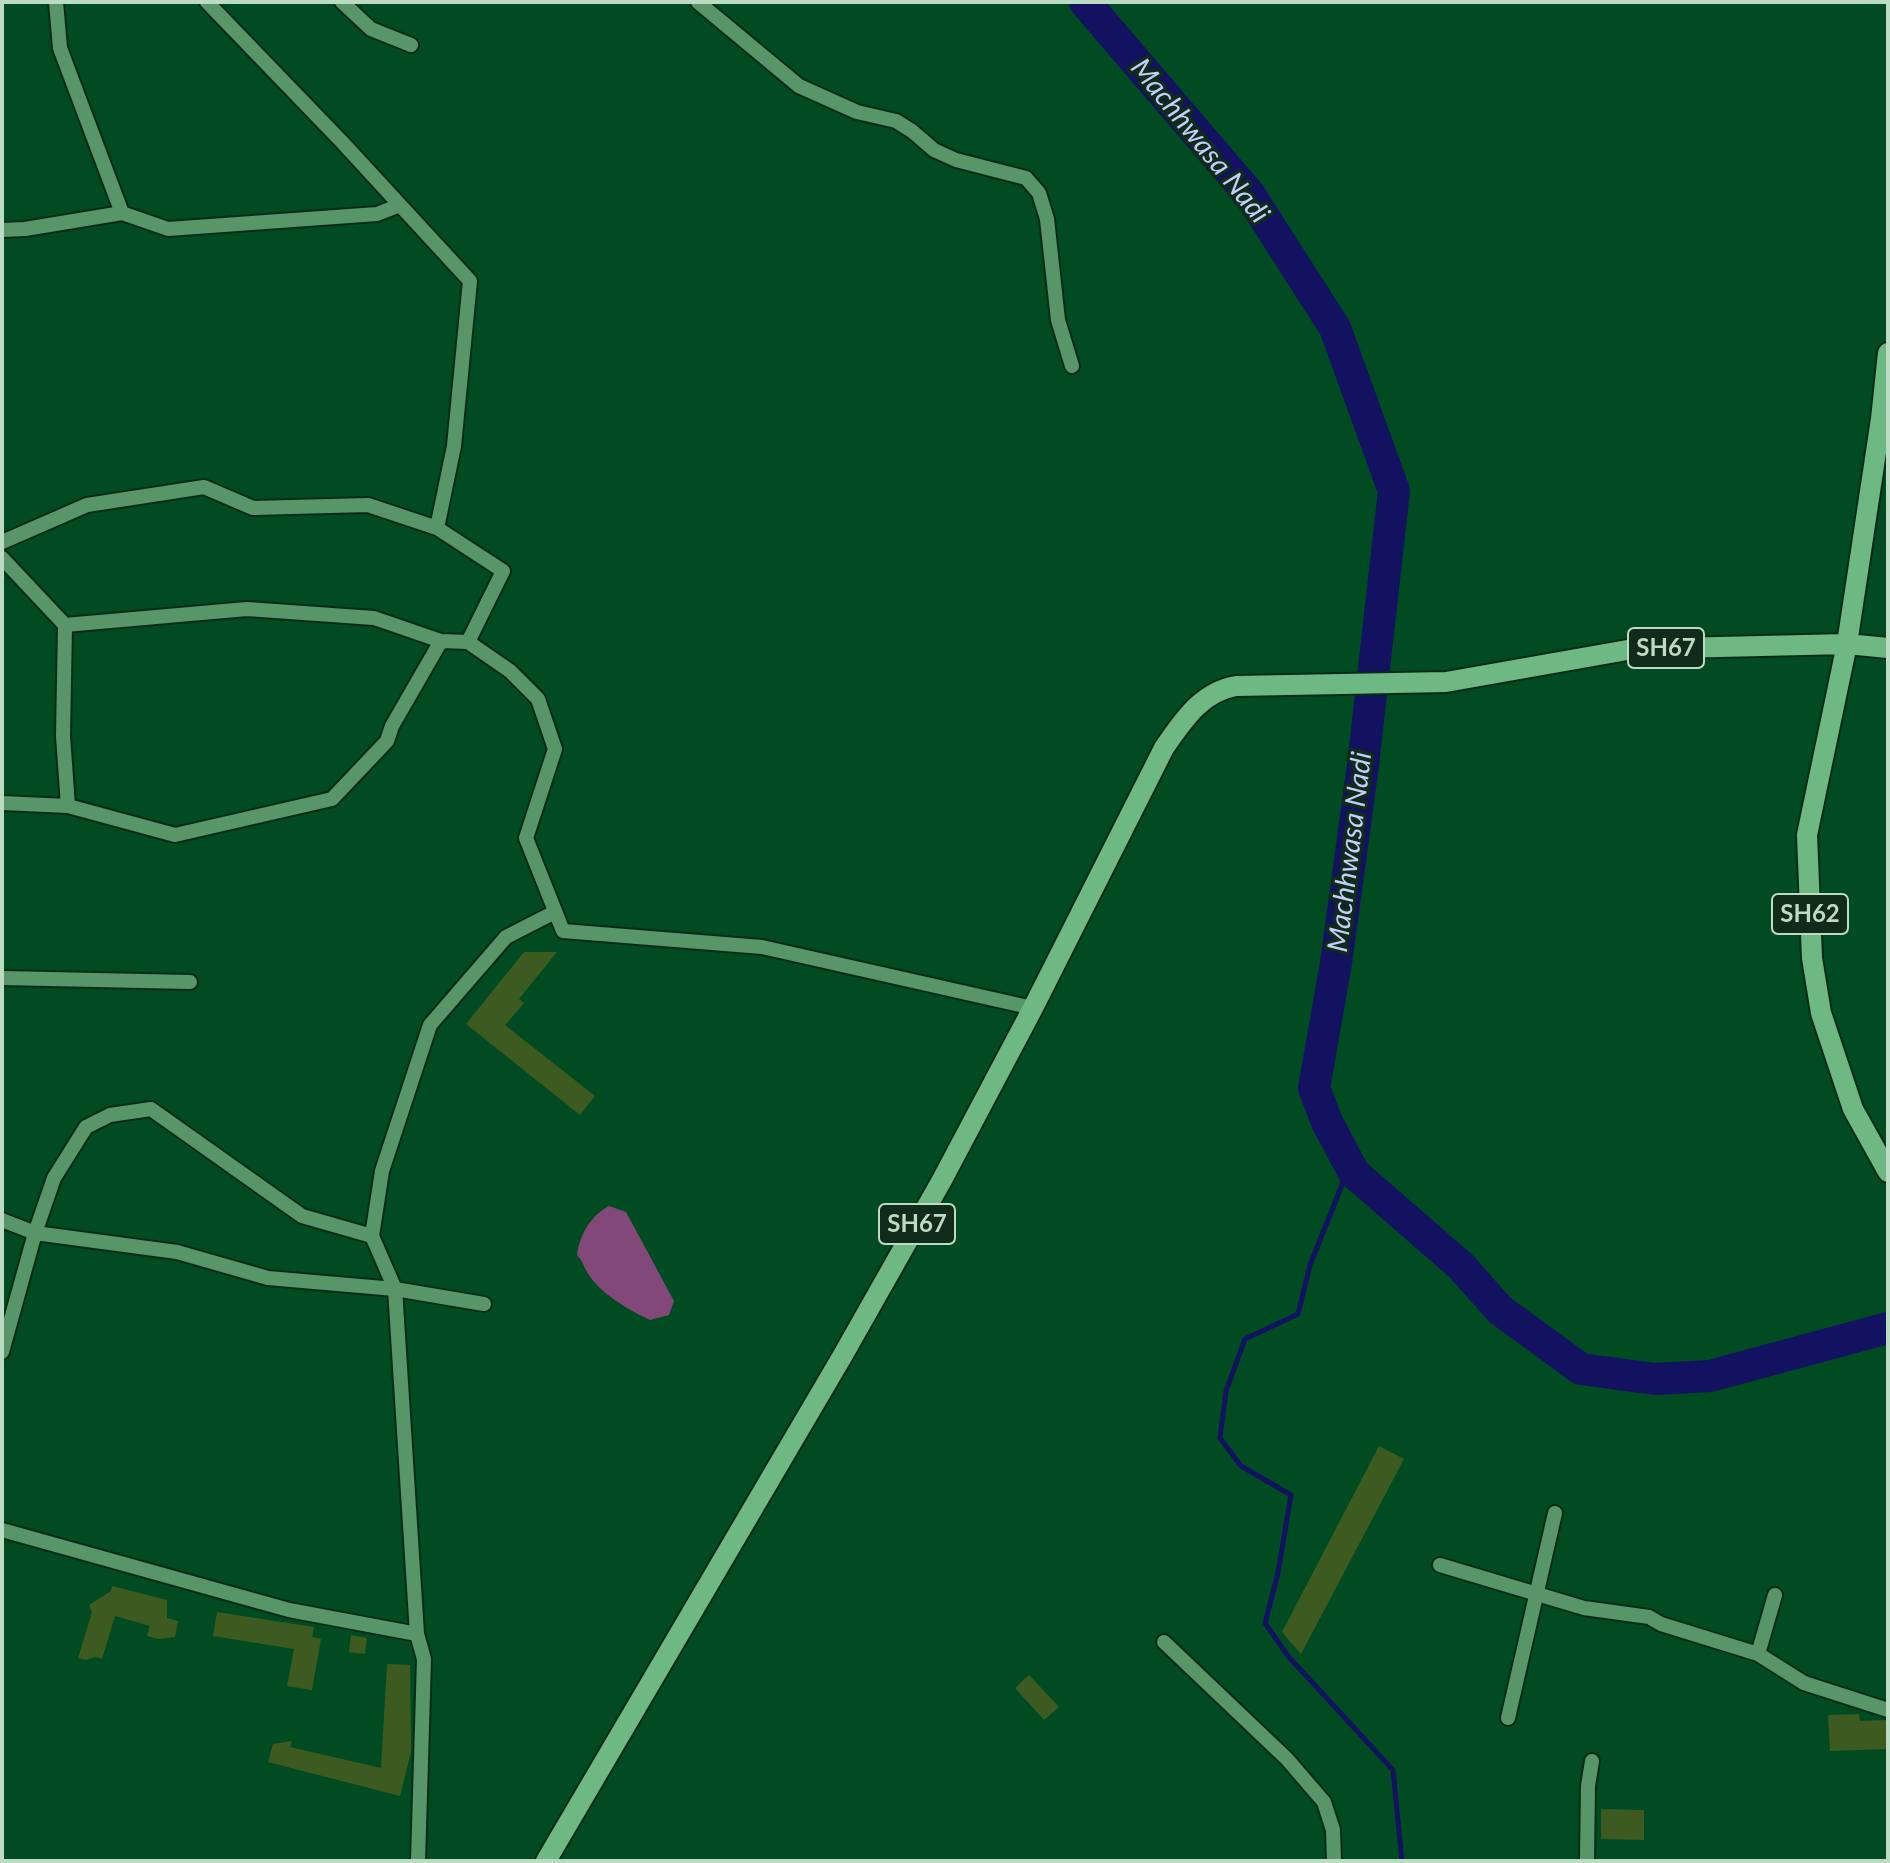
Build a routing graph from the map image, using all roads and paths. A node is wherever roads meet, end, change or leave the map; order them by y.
1 (56, 2) edge
2 (207, 2) edge
3 (342, 2) edge
4 (698, 2) edge
5 (411, 45) dead end
6 (400, 205) junction
7 (122, 213) junction
8 (2, 230) edge
9 (1888, 353) edge
10 (1072, 366) dead end
11 (437, 528) junction
12 (2, 542) edge
13 (2, 558) edge
14 (65, 625) junction
15 (441, 641) junction
16 (468, 642) junction
17 (1847, 644) junction
18 (1888, 648) edge
19 (2, 803) edge
20 (68, 806) junction
21 (555, 912) junction
22 (2, 978) edge
23 (190, 982) dead end
24 (1033, 1008) junction
25 (1888, 1172) edge
26 (2, 1220) edge
27 (35, 1233) junction
28 (372, 1236) junction
29 (395, 1289) junction
30 (484, 1304) dead end
31 (2, 1352) edge
32 (1555, 1513) dead end
33 (2, 1530) edge
34 (1440, 1565) dead end
35 (1536, 1591) junction
36 (1775, 1595) dead end
37 (417, 1634) junction
38 (1164, 1642) dead end
39 (1758, 1654) junction
40 (1888, 1710) edge
41 (1508, 1718) dead end
42 (1592, 1761) dead end
43 (418, 1861) edge
44 (546, 1861) edge
45 (1334, 1861) edge
46 (1587, 1861) edge

1 - 7 street
2 - 6 street
3 - 5 street
4 - 10 street
6 - 7 street
6 - 11 street
7 - 8 street
9 - 17 main road, SH62
11 - 12 street
11 - 16 street
13 - 14 street
14 - 15 street
14 - 20 street
15 - 16 street
15 - 20 street
16 - 21 street
17 - 18 main road, SH67
17 - 24 main road, SH67
17 - 25 main road, SH62
19 - 20 street
21 - 24 street
21 - 28 street
22 - 23 street
24 - 44 main road, SH67
26 - 27 street
27 - 28 street
27 - 29 street
27 - 31 street
28 - 29 street
29 - 30 street
29 - 37 street
32 - 35 street
33 - 37 street
34 - 35 street
35 - 39 street
35 - 41 street
36 - 39 street
37 - 43 street
38 - 45 street
39 - 40 street
42 - 46 street

